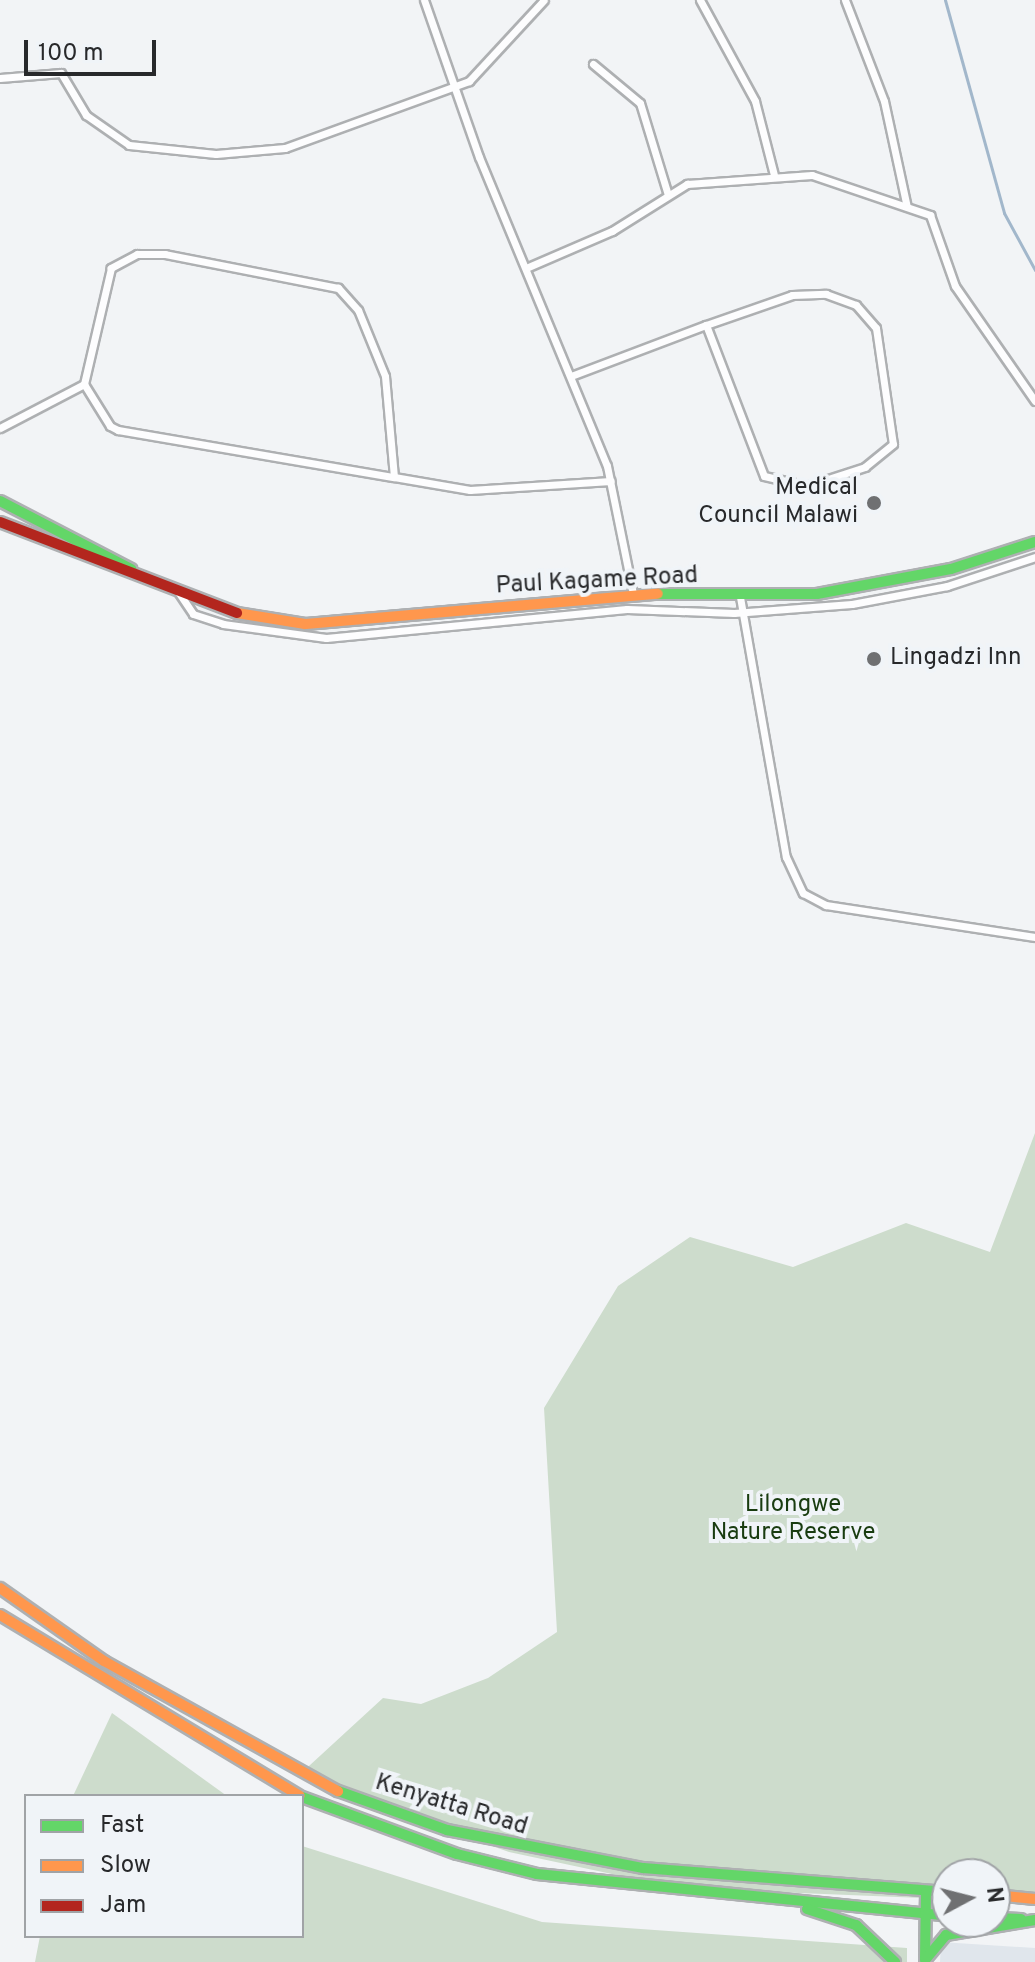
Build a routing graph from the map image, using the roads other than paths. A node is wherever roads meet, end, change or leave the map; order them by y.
1 (424, 0) edge
2 (544, 0) edge
3 (700, 0) edge
4 (845, 0) edge
5 (593, 64) dead end
6 (0, 78) edge
7 (452, 87) junction
8 (774, 175) junction
9 (668, 195) junction
10 (907, 207) junction
11 (526, 268) junction
12 (706, 325) junction
13 (571, 376) junction
14 (84, 384) junction
15 (1035, 401) edge
16 (0, 428) edge
17 (394, 477) junction
18 (611, 481) junction
19 (0, 501) edge
20 (0, 525) edge
21 (1035, 542) edge
22 (1035, 557) edge
23 (161, 585) junction
24 (179, 593) junction
25 (633, 594) junction
26 (740, 597) junction
27 (741, 613) junction
28 (1035, 937) edge
29 (0, 1588) edge
30 (0, 1615) edge
31 (297, 1794) edge
32 (304, 1798) edge
33 (926, 1892) junction
34 (931, 1892) edge
35 (1011, 1897) edge
36 (1035, 1899) edge
37 (774, 1902) junction
38 (926, 1914) junction
39 (931, 1914) edge
40 (1011, 1919) edge
41 (1035, 1920) edge
42 (925, 1961) edge
43 (895, 1962) edge

1 - 7 street
2 - 7 street
3 - 8 street
4 - 10 street
5 - 9 street
6 - 7 street
7 - 11 street
8 - 9 street
8 - 10 street
9 - 11 street
10 - 15 street
11 - 13 street
12 - 12 street
12 - 13 street
13 - 18 street
14 - 16 street
14 - 17 street
14 - 17 street
17 - 18 street
18 - 25 street
19 - 23 main road, Paul Kagame Road
20 - 23 main road, Paul Kagame Road
21 - 26 main road, Paul Kagame Road
22 - 27 street
23 - 24 main road, Paul Kagame Road
24 - 25 main road, Paul Kagame Road
24 - 27 street
25 - 26 main road, Paul Kagame Road
26 - 27 street
27 - 28 street
29 - 33 main road, Kenyatta Road
30 - 31 main road, Kenyatta Road
32 - 37 main road, Kenyatta Road
33 - 34 main road, Kenyatta Road
33 - 38 main road
35 - 36 main road
37 - 38 main road, Kenyatta Road
37 - 43 main road
38 - 39 main road, Kenyatta Road
38 - 42 main road
40 - 41 main road
41 - 42 main road

